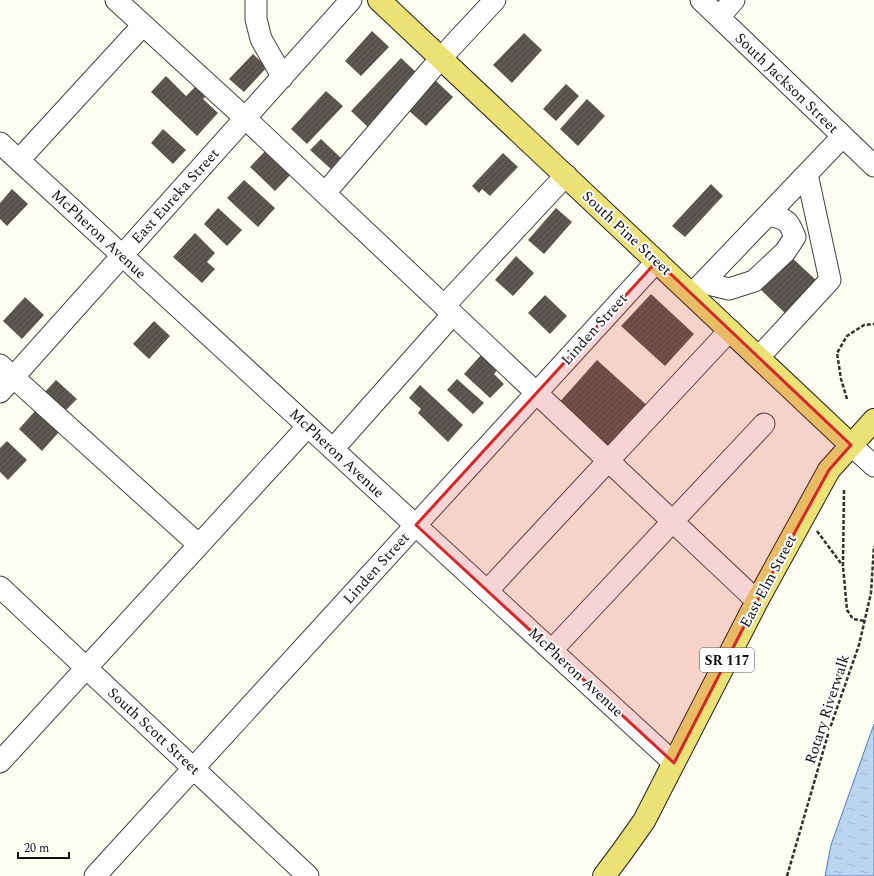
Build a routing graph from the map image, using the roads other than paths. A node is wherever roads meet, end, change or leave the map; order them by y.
1 (116, 0) edge
2 (256, 0) edge
3 (351, 0) edge
4 (379, 0) edge
5 (494, 0) edge
6 (701, 0) edge
7 (734, 0) edge
8 (719, 17) junction
9 (143, 25) junction
10 (441, 58) junction
11 (282, 78) junction
12 (245, 118) junction
13 (843, 136) junction
14 (0, 143) edge
15 (19, 160) junction
16 (874, 166) edge
17 (807, 174) junction
18 (566, 175) junction
19 (325, 193) junction
20 (769, 215) junction
21 (122, 255) junction
22 (657, 261) junction
23 (698, 289) junction
24 (448, 310) junction
25 (730, 330) junction
26 (759, 357) junction
27 (4, 378) edge
28 (536, 393) junction
29 (874, 420) edge
30 (764, 424) dead end
31 (308, 426) junction
32 (851, 445) junction
33 (334, 450) junction
34 (608, 461) junction
35 (874, 466) edge
36 (672, 522) junction
37 (416, 525) junction
38 (199, 545) junction
39 (0, 587) edge
40 (487, 591) junction
41 (757, 601) junction
42 (552, 650) junction
43 (86, 668) junction
44 (0, 762) edge
45 (674, 763) junction
46 (193, 768) junction
47 (95, 876) edge
48 (308, 876) edge
49 (604, 876) edge

1 - 9 street
2 - 11 street
3 - 11 street, East Eureka Street
4 - 10 main road, South Pine Street
5 - 10 street
6 - 8 street, South Jackson Street
7 - 8 street
8 - 13 street, South Jackson Street
9 - 12 street
9 - 15 street
10 - 18 main road, South Pine Street
10 - 19 street
11 - 12 street, East Eureka Street
12 - 19 street
12 - 21 street, East Eureka Street
13 - 16 street, South Jackson Street
13 - 17 street
14 - 15 street, McPheron Avenue
15 - 21 street, McPheron Avenue
17 - 20 street
17 - 26 street
18 - 22 main road, South Pine Street
18 - 24 street
19 - 24 street
20 - 23 street
20 - 23 street
21 - 27 street, East Eureka Street
21 - 31 street, McPheron Avenue
22 - 23 main road, South Pine Street
22 - 28 street, Linden Street
23 - 25 main road, South Pine Street
24 - 28 street
24 - 33 street
25 - 26 main road, South Pine Street
25 - 34 street
26 - 32 main road, South Pine Street
27 - 38 street
28 - 34 street
28 - 37 street, Linden Street
29 - 32 main road, East Elm Street
30 - 36 street
31 - 33 street, McPheron Avenue
31 - 38 street
32 - 35 street, South Pine Street
32 - 41 main road, East Elm Street / SR 117
33 - 37 street, McPheron Avenue
34 - 36 street
34 - 40 street
36 - 41 street
36 - 42 street
37 - 40 street, McPheron Avenue
37 - 46 street, Linden Street
38 - 43 street
39 - 43 street, South Scott Street
40 - 42 street, McPheron Avenue
41 - 45 main road, East Elm Street / SR 117
42 - 45 street, McPheron Avenue
43 - 44 street
43 - 46 street, South Scott Street
45 - 49 main road, East Elm Street / SR 117
46 - 47 street, Linden Street
46 - 48 street, South Scott Street

